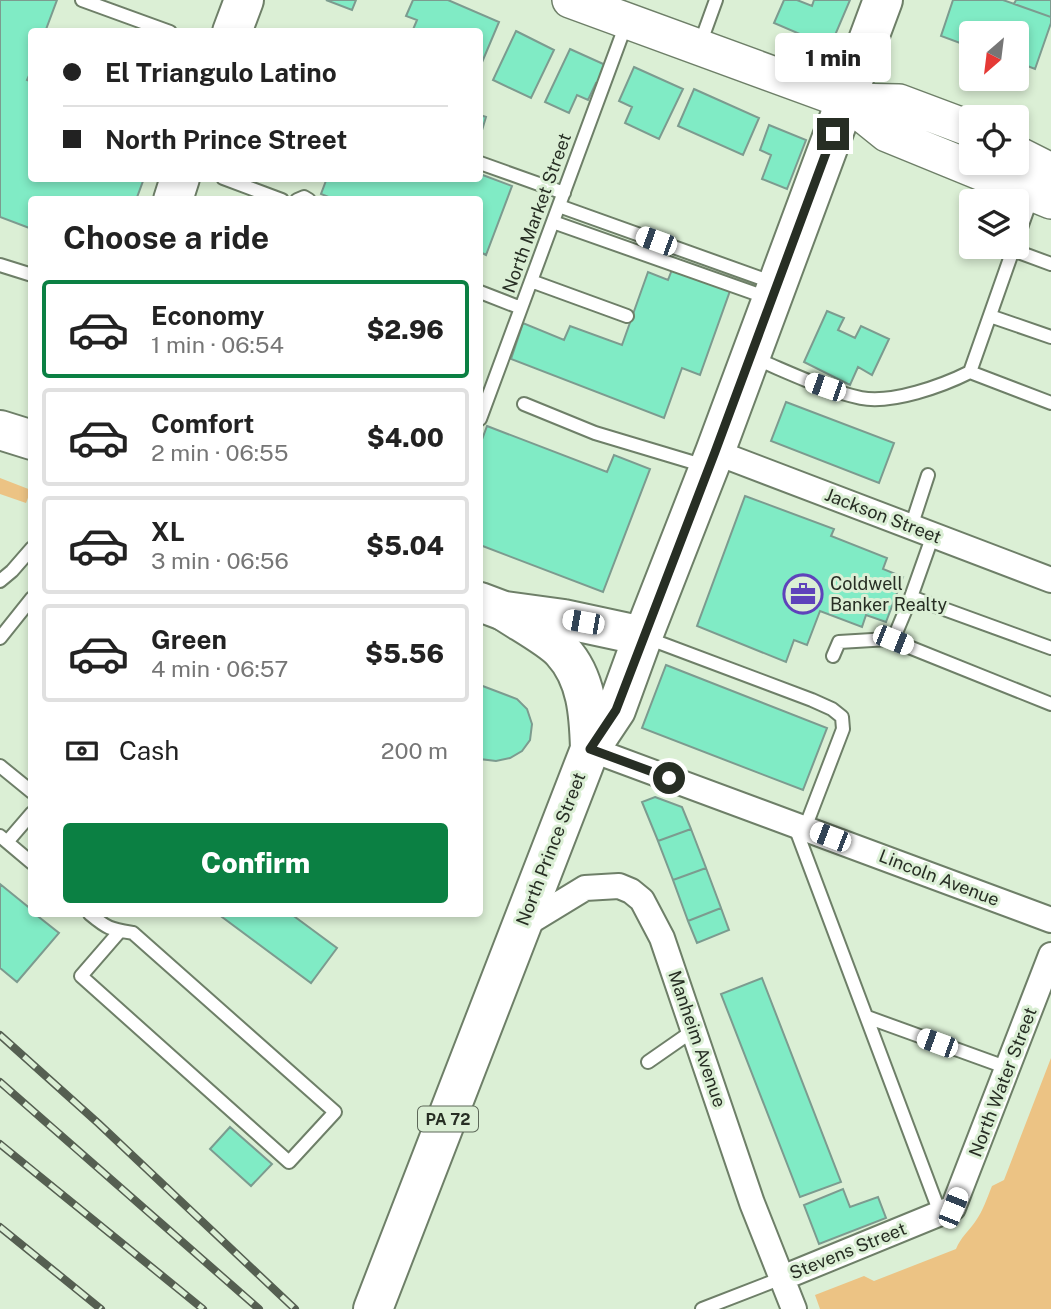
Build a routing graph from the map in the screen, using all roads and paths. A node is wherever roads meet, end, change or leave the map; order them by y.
1 (82, 0) edge
2 (244, 0) edge
3 (716, 0) edge
4 (883, 0) edge
5 (582, 2) edge
6 (628, 21) junction
7 (159, 28) edge
8 (234, 28) edge
9 (699, 47) junction
10 (846, 101) junction
11 (959, 124) edge
12 (483, 164) edge
13 (1039, 177) edge
14 (234, 182) edge
15 (564, 193) junction
16 (271, 196) edge
17 (1029, 205) edge
18 (559, 206) junction
19 (553, 222) junction
20 (1029, 252) edge
21 (1010, 259) edge
22 (1051, 264) edge
23 (0, 265) edge
24 (28, 274) edge
25 (531, 281) junction
26 (775, 292) junction
27 (483, 293) edge
28 (521, 308) junction
29 (627, 316) dead end
30 (990, 316) junction
31 (1051, 337) edge
32 (750, 357) junction
33 (970, 372) junction
34 (485, 389) edge
35 (1051, 403) edge
36 (523, 404) dead end
37 (0, 430) edge
38 (28, 439) edge
39 (712, 460) junction
40 (928, 475) dead end
41 (922, 531) junction
42 (28, 553) edge
43 (1051, 580) edge
44 (0, 581) edge
45 (911, 597) junction
46 (28, 603) edge
47 (492, 606) edge
48 (643, 636) junction
49 (0, 638) edge
50 (893, 640) junction
51 (1051, 648) edge
52 (833, 656) dead end
53 (1051, 704) edge
54 (590, 749) junction
55 (0, 766) edge
56 (28, 789) edge
57 (28, 817) edge
58 (799, 825) junction
59 (4, 839) edge
60 (28, 860) edge
61 (94, 917) edge
62 (1051, 920) edge
63 (520, 928) junction
64 (120, 931) junction
65 (1051, 955) edge
66 (867, 1017) junction
67 (694, 1030) junction
68 (649, 1062) dead end
69 (1008, 1068) junction
70 (947, 1210) junction
71 (782, 1278) junction
72 (373, 1309) edge
73 (702, 1309) edge
74 (794, 1309) edge

1 - 7 lane
2 - 8 main road
3 - 9 lane
4 - 10 main road, North Prince Street
5 - 6 main road
6 - 9 main road
6 - 15 lane, North Market Street
9 - 10 main road
10 - 11 main road
10 - 13 main road
10 - 26 main road, North Prince Street
12 - 15 lane
13 - 17 lane
14 - 16 lane
15 - 18 lane, North Market Street
18 - 19 lane, North Market Street
18 - 26 lane
19 - 25 lane, North Market Street
19 - 26 lane
20 - 22 lane
21 - 30 lane
23 - 24 lane
25 - 28 lane, North Market Street
25 - 29 lane
26 - 32 main road, North Prince Street
27 - 28 lane
28 - 34 lane, North Market Street
30 - 31 lane
30 - 33 lane
32 - 33 lane
32 - 39 main road, North Prince Street
33 - 35 lane
36 - 39 lane
37 - 38 main road
39 - 41 street, Jackson Street
39 - 48 main road, North Prince Street
40 - 41 lane
41 - 43 street, Jackson Street
41 - 45 lane
42 - 44 lane
45 - 50 lane
45 - 51 lane
46 - 49 lane
47 - 48 main road
47 - 54 main road, PA 72
48 - 54 main road, North Prince Street / PA 72
48 - 58 lane
50 - 52 lane
50 - 53 lane
54 - 58 street, Lincoln Avenue
54 - 63 main road, North Prince Street / PA 72
55 - 56 lane
57 - 59 lane
58 - 62 street, Lincoln Avenue
58 - 66 lane
59 - 60 lane
61 - 64 lane
63 - 67 street, Manheim Avenue
63 - 72 main road, North Prince Street / PA 72
64 - 64 lane
65 - 69 street, North Water Street
66 - 69 lane
66 - 70 lane
67 - 68 lane
67 - 71 street, Manheim Avenue
69 - 70 street, North Water Street
70 - 71 street, Stevens Street
71 - 73 lane
71 - 74 street, Manheim Avenue

